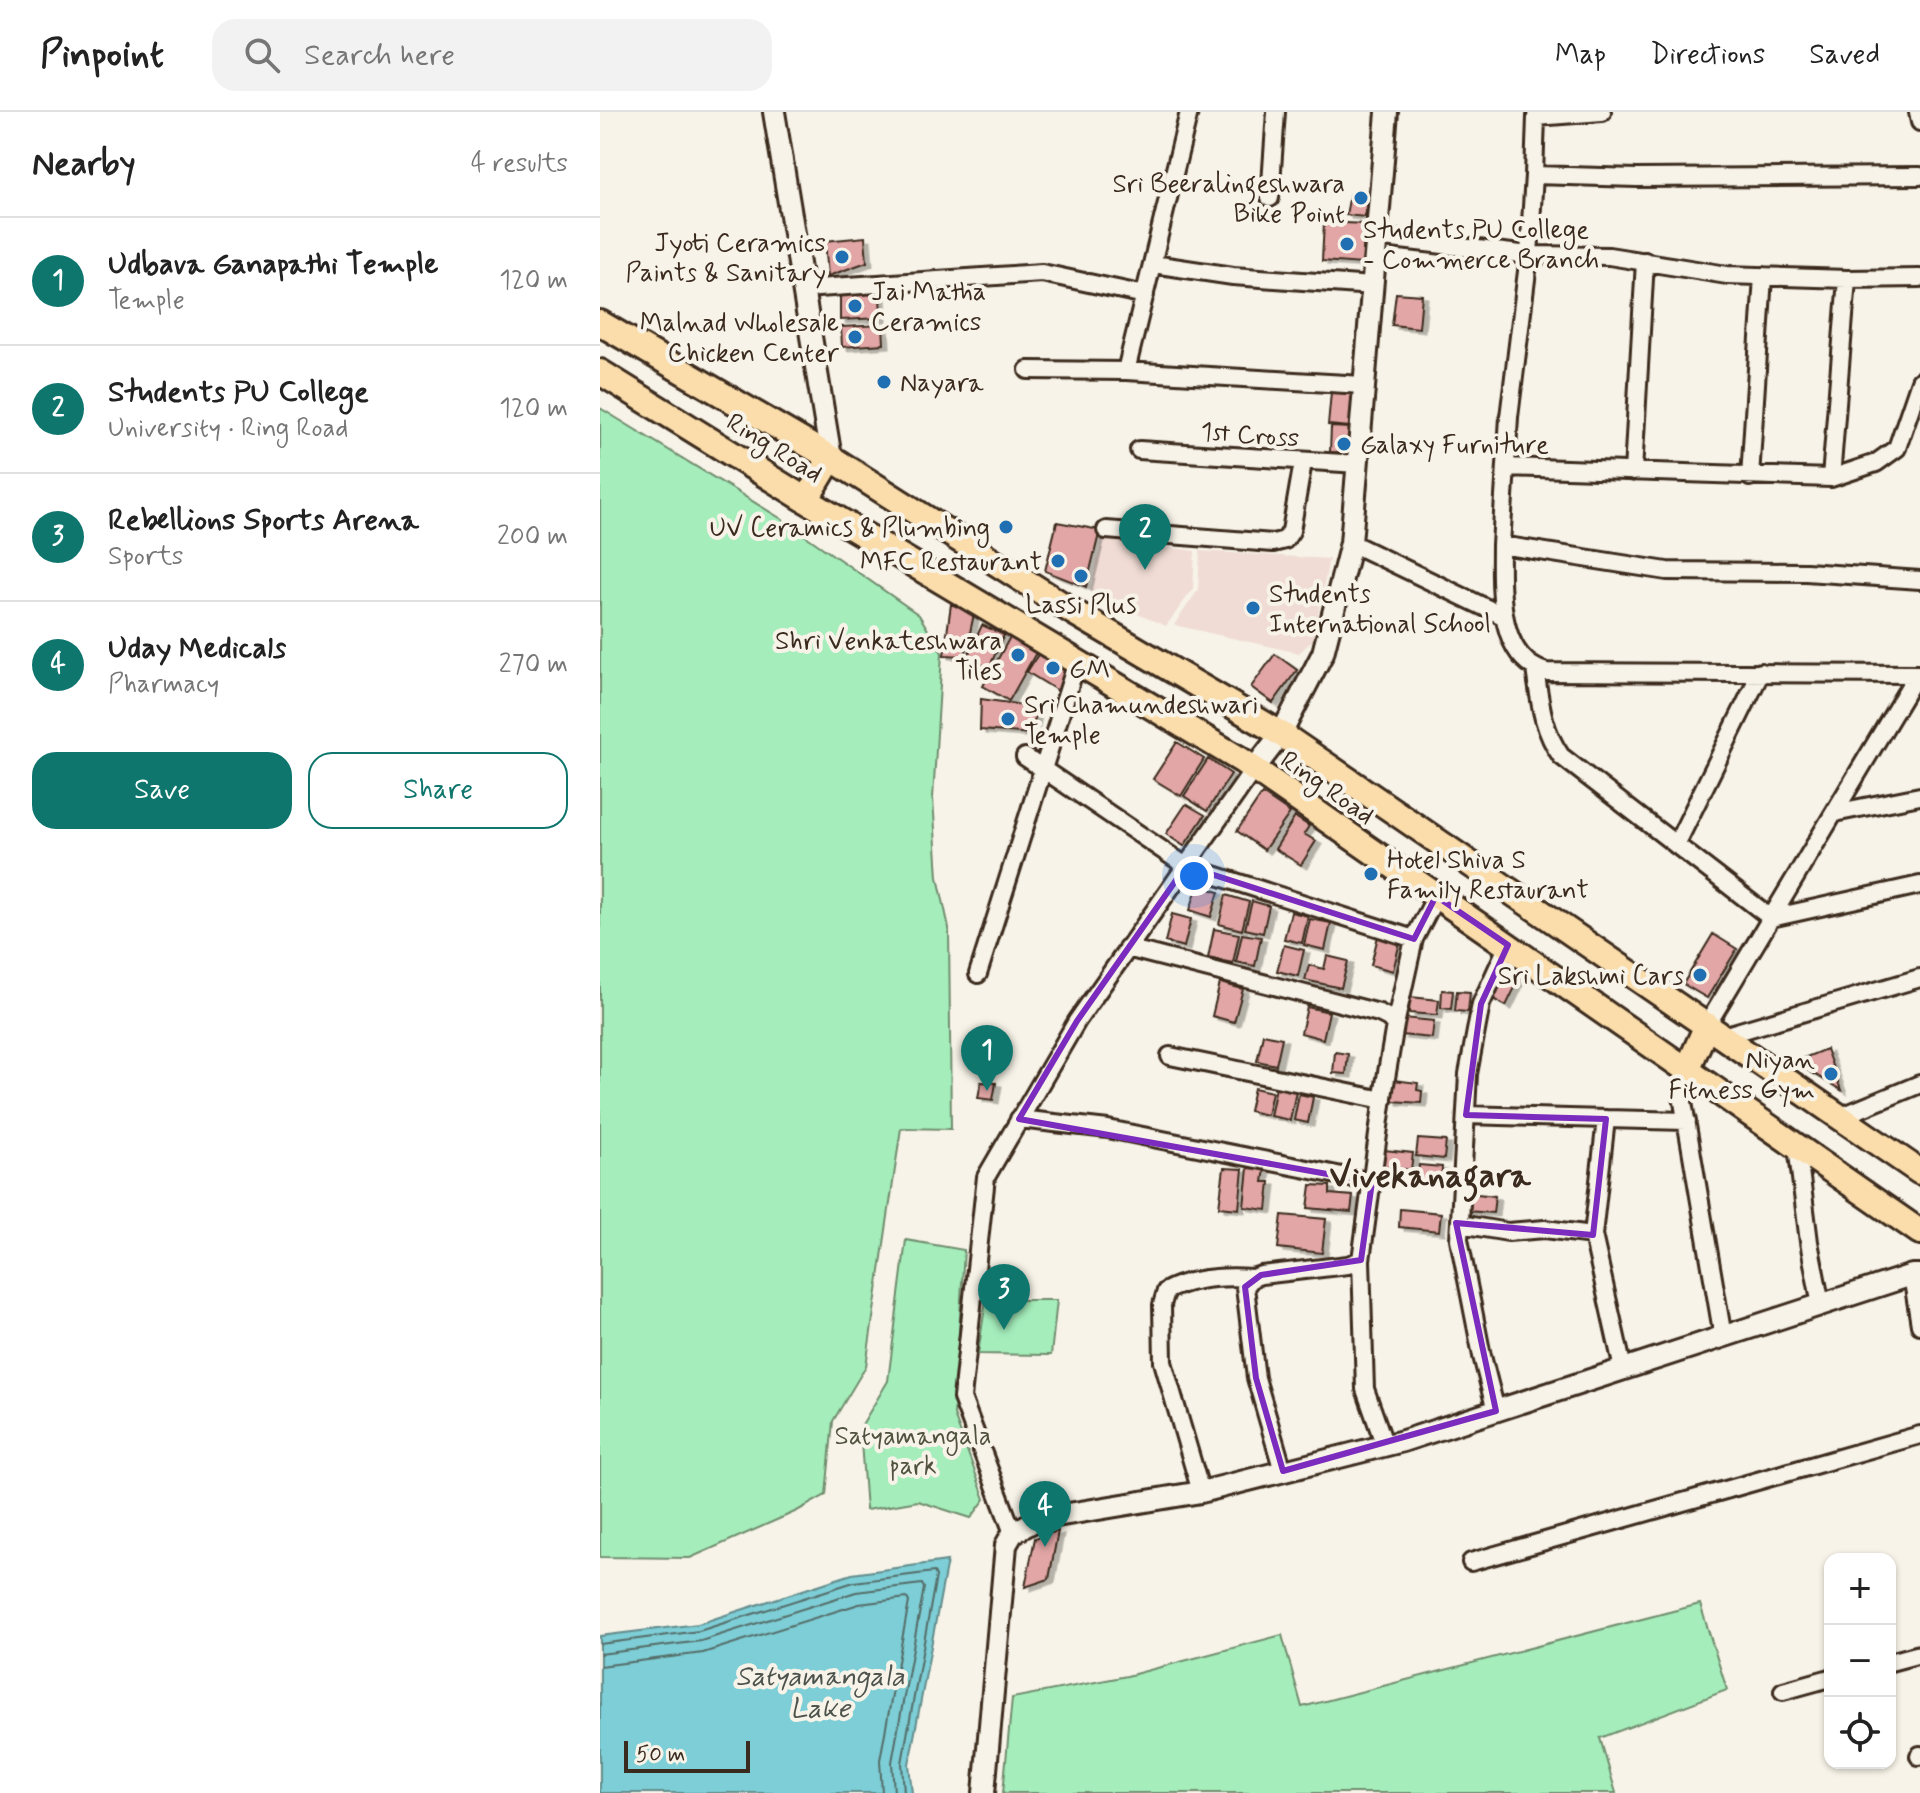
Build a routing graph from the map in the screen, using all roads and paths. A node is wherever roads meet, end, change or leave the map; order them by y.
1 (774, 112) edge
2 (1189, 112) edge
3 (1276, 112) edge
4 (1387, 112) edge
5 (1602, 112) edge
6 (1918, 112) edge
7 (1536, 114) edge
8 (1920, 122) edge
9 (1534, 175) junction
10 (1920, 176) edge
11 (1270, 198) dead end
12 (1375, 237) junction
13 (1529, 255) junction
14 (1645, 261) junction
15 (1153, 264) junction
16 (1763, 276) junction
17 (1920, 278) edge
18 (1847, 279) junction
19 (1373, 286) junction
20 (803, 289) junction
21 (1145, 295) junction
22 (600, 323) edge
23 (1028, 370) dead end
24 (1126, 371) junction
25 (600, 372) edge
26 (1920, 381) edge
27 (1363, 385) junction
28 (1139, 450) dead end
29 (831, 458) junction
30 (1303, 462) junction
31 (1358, 464) junction
32 (1506, 467) junction
33 (1633, 472) junction
34 (1750, 477) junction
35 (1831, 478) junction
36 (806, 500) junction
37 (1106, 530) dead end
38 (1351, 543) junction
39 (1501, 545) junction
40 (1920, 580) edge
41 (1503, 616) junction
42 (1077, 662) junction
43 (1535, 669) junction
44 (1761, 672) junction
45 (1919, 674) edge
46 (1281, 734) junction
47 (1025, 757) dead end
48 (1254, 769) junction
49 (1044, 770) junction
50 (1920, 796) edge
51 (1834, 813) junction
52 (1676, 845) junction
53 (1186, 866) junction
54 (1920, 885) edge
55 (1436, 896) junction
56 (1771, 918) junction
57 (1414, 939) junction
58 (1508, 945) junction
59 (1127, 948) junction
60 (978, 974) dead end
61 (1920, 978) edge
62 (1395, 1025) junction
63 (1715, 1030) junction
64 (1170, 1056) dead end
65 (1687, 1070) junction
66 (1920, 1084) edge
67 (1383, 1100) junction
68 (1466, 1115) junction
69 (1840, 1117) junction
70 (1019, 1119) junction
71 (1606, 1119) junction
72 (1687, 1121) junction
73 (1797, 1146) junction
74 (1920, 1172) edge
75 (1372, 1182) junction
76 (1460, 1224) junction
77 (1920, 1232) edge
78 (1593, 1235) junction
79 (1361, 1260) junction
80 (1916, 1275) edge
81 (1252, 1278) junction
82 (1821, 1305) junction
83 (1920, 1325) edge
84 (1723, 1337) junction
85 (1623, 1369) junction
86 (1496, 1411) junction
87 (1920, 1435) edge
88 (1385, 1446) junction
89 (1283, 1471) junction
90 (1201, 1492) junction
91 (1013, 1533) junction
92 (1471, 1562) dead end
93 (1920, 1654) edge
94 (1896, 1660) edge
95 (1824, 1680) edge
96 (1783, 1691) dead end
97 (984, 1793) edge

1 - 20 street
2 - 15 street
3 - 11 street
4 - 12 street
5 - 7 street
6 - 8 street
7 - 9 street
9 - 10 street
9 - 13 street
12 - 13 street
12 - 19 street
13 - 14 street
13 - 32 street
14 - 16 street
14 - 33 street
15 - 19 street
15 - 21 street
16 - 18 street
16 - 34 street
17 - 18 street
18 - 35 street
19 - 27 street
20 - 21 street
20 - 29 street
21 - 24 street
22 - 29 main road, Ring Road
23 - 24 street
24 - 27 street
25 - 36 main road, Ring Road
26 - 35 street
27 - 31 street
28 - 30 street, 1st Cross
29 - 36 main road
29 - 46 main road, Ring Road
30 - 31 street, 1st Cross
30 - 37 street
31 - 38 street
32 - 33 street
32 - 39 street
33 - 34 street
34 - 35 street
36 - 42 main road, Ring Road
38 - 41 street
38 - 46 street
39 - 40 street
39 - 41 street
41 - 43 street
42 - 48 main road, Ring Road
42 - 49 street
43 - 44 street
43 - 52 street
44 - 45 street
44 - 52 street
45 - 51 street
46 - 48 street
46 - 63 main road, Ring Road
47 - 49 street
48 - 53 street
48 - 55 main road, Ring Road
49 - 53 street
49 - 60 street
50 - 51 street
51 - 56 street
52 - 56 street
53 - 57 street
53 - 59 street
54 - 56 street
55 - 57 street
55 - 58 main road, Ring Road
56 - 63 street
57 - 62 street
58 - 65 main road, Ring Road
58 - 68 street
59 - 62 street
59 - 70 street
61 - 63 street
62 - 67 street
63 - 65 main road
63 - 69 main road, Ring Road
64 - 67 street
65 - 72 street
65 - 73 main road, Ring Road
66 - 69 street
67 - 75 street
68 - 71 street
68 - 76 street
69 - 74 main road, Ring Road
70 - 75 street
70 - 91 street
71 - 72 street
71 - 78 street
72 - 84 street
73 - 77 main road, Ring Road
73 - 82 street
75 - 79 street
76 - 78 street
76 - 86 street
78 - 85 street
79 - 81 street
79 - 88 street
80 - 82 street
80 - 83 street
81 - 89 street
81 - 90 street
82 - 84 street
84 - 85 street
85 - 86 street
86 - 88 street
87 - 92 street
88 - 89 street
89 - 90 street
90 - 91 street
91 - 97 street
93 - 94 street
95 - 96 street

